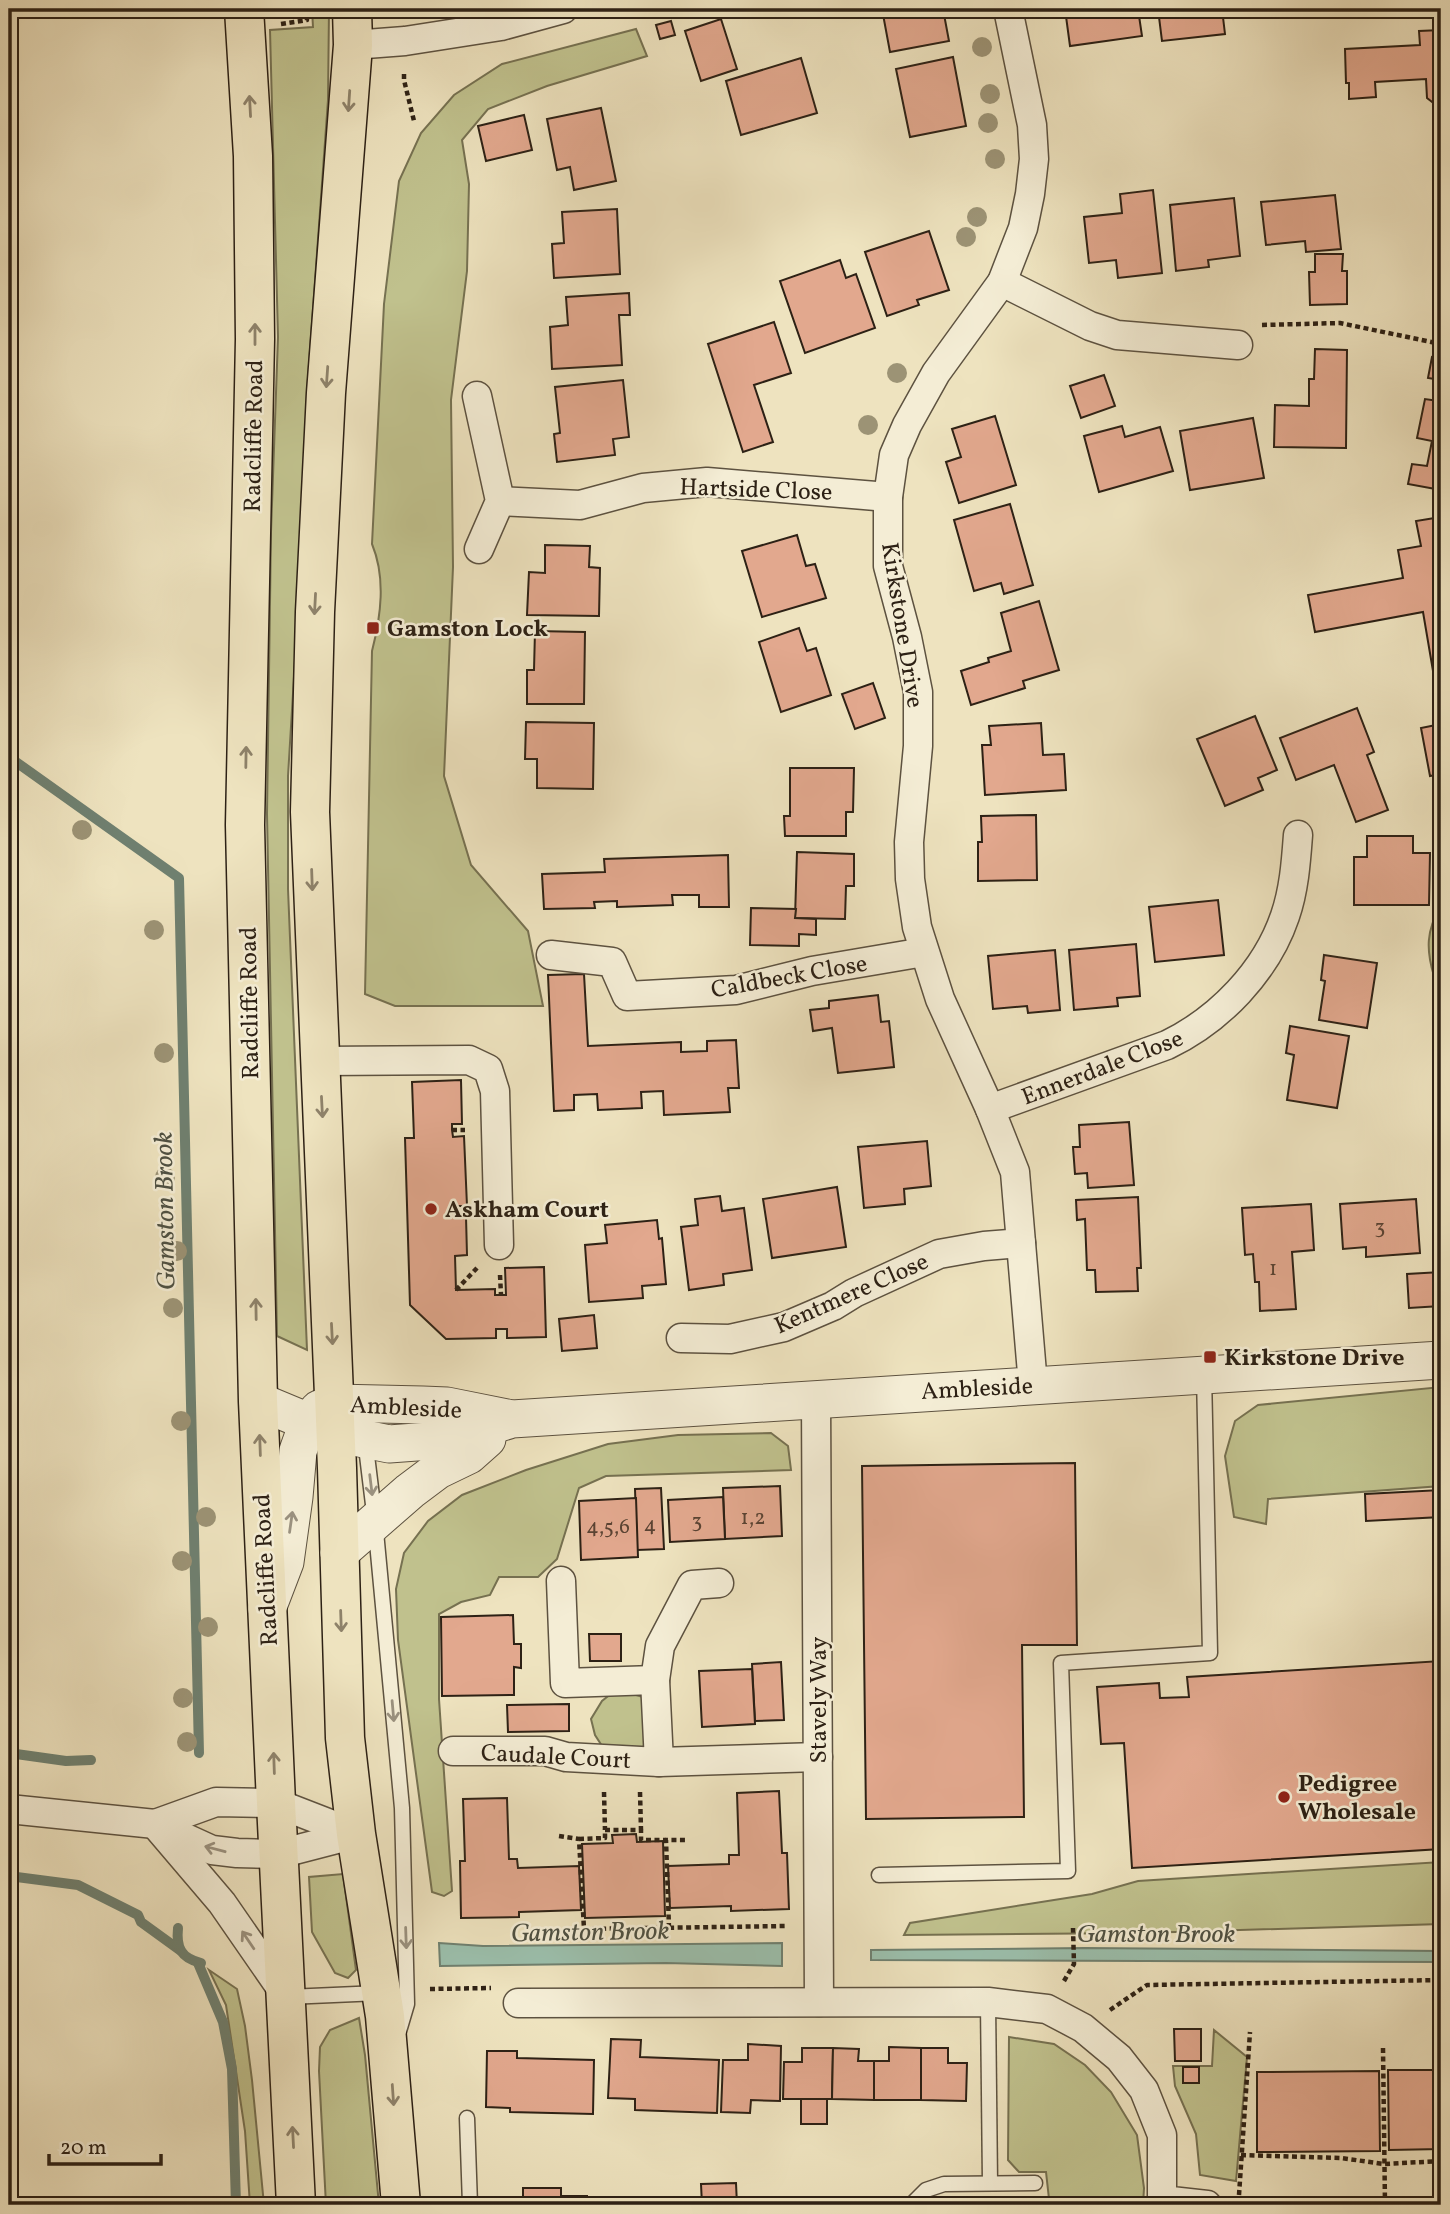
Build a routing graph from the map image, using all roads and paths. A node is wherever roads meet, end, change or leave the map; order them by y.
1 (244, 9) edge
2 (563, 9) edge
3 (1008, 9) edge
4 (353, 27) edge
5 (405, 41) junction
6 (414, 121) dead end
7 (1002, 282) junction
8 (1243, 335) joint
9 (1441, 344) edge
10 (477, 396) dead end
11 (888, 497) junction
12 (500, 501) junction
13 (479, 549) dead end
14 (1298, 835) dead end
15 (924, 952) junction
16 (551, 955) dead end
17 (320, 1062) junction
18 (990, 1109) junction
19 (1021, 1242) junction
20 (499, 1245) dead end
21 (681, 1338) dead end
22 (1441, 1360) edge
23 (1204, 1374) junction
24 (1033, 1385) junction
25 (816, 1398) junction
26 (258, 1401) junction
27 (512, 1419) junction
28 (336, 1425) junction
29 (375, 1521) junction
30 (340, 1553) junction
31 (562, 1581) dead end
32 (719, 1583) dead end
33 (267, 1611) junction
34 (655, 1680) junction
35 (453, 1751) dead end
36 (818, 1757) junction
37 (659, 1762) junction
38 (604, 1791) dead end
39 (640, 1791) dead end
40 (276, 1803) junction
41 (9, 1809) edge
42 (155, 1824) junction
43 (605, 1830) junction
44 (640, 1830) junction
45 (356, 1834) junction
46 (559, 1836) dead end
47 (579, 1839) junction
48 (666, 1840) junction
49 (688, 1840) dead end
50 (279, 1854) junction
51 (879, 1875) dead end
52 (819, 1926) junction
53 (669, 1928) junction
54 (1073, 1928) dead end
55 (1074, 1965) dead end
56 (1441, 1980) edge
57 (429, 1989) dead end
58 (381, 1993) junction
59 (287, 1997) junction
60 (988, 2002) junction
61 (518, 2003) joint
62 (819, 2003) junction
63 (1083, 2028) junction
64 (1250, 2032) dead end
65 (1383, 2048) dead end
66 (390, 2058) junction
67 (467, 2118) dead end
68 (1241, 2155) junction
69 (1441, 2161) edge
70 (1384, 2164) junction
71 (990, 2183) junction
72 (1035, 2183) dead end
73 (1162, 2202) edge
74 (296, 2205) edge
75 (401, 2205) edge
76 (470, 2205) edge
77 (911, 2205) edge
78 (1207, 2205) edge
79 (1238, 2205) edge
80 (1385, 2205) edge

26 -> 1 highway, Radcliffe Road
2 - 5 street
3 - 7 street, Kirkstone Drive
4 - 5 street
4 -> 17 highway
5 - 6 path
7 - 8 street
7 - 11 street, Kirkstone Drive
8 - 9 path
10 - 12 street
11 - 12 street, Hartside Close
11 - 15 street, Kirkstone Drive
12 - 13 street
14 - 18 street, Ennerdale Close
15 - 16 street, Caldbeck Close
15 - 18 street, Kirkstone Drive
17 - 20 street
17 -> 28 highway
18 - 19 street, Kirkstone Drive
19 - 21 street, Kentmere Close
19 - 24 street, Kirkstone Drive
22 - 23 street, Ambleside
23 - 24 street, Ambleside
23 - 51 lane
24 - 25 street, Ambleside
25 - 27 street, Ambleside
25 - 36 street, Stavely Way
26 - 28 street, Ambleside
33 -> 26 highway, Radcliffe Road
27 - 28 street, Ambleside
27 - 29 street
28 -> 29 lane
28 - 30 highway
33 -> 28 street
29 - 30 street
29 -> 66 lane
30 -> 45 highway
31 - 34 street
32 - 34 street, Caudale Court
40 -> 33 highway, Radcliffe Road
34 - 37 street, Caudale Court
35 - 37 street, Caudale Court
36 - 37 street, Caudale Court
36 - 52 street, Stavely Way
38 - 43 path
39 - 44 path
40 - 42 street
40 - 45 street
40 - 50 highway, Radcliffe Road
41 - 42 street
50 -> 42 street
59 -> 42 street
43 - 44 path
43 - 47 path
44 - 48 path
45 - 50 street
45 - 58 highway
46 - 47 path
47 - 53 path
48 - 49 path
48 - 53 path
50 - 59 highway, Radcliffe Road
52 - 53 path
52 - 62 street, Stavely Way
54 - 55 path
56 - 63 path
57 - 61 path
58 - 59 lane
58 - 66 highway
74 -> 59 highway, Radcliffe Road
60 - 62 street
60 - 63 street
60 - 71 lane
61 - 62 street
63 - 73 street
64 - 68 path
65 - 70 path
66 -> 75 highway
67 - 76 lane
68 - 70 path
68 - 79 path
69 - 70 path
70 - 80 path
71 - 72 lane
71 - 77 lane
73 - 78 street

